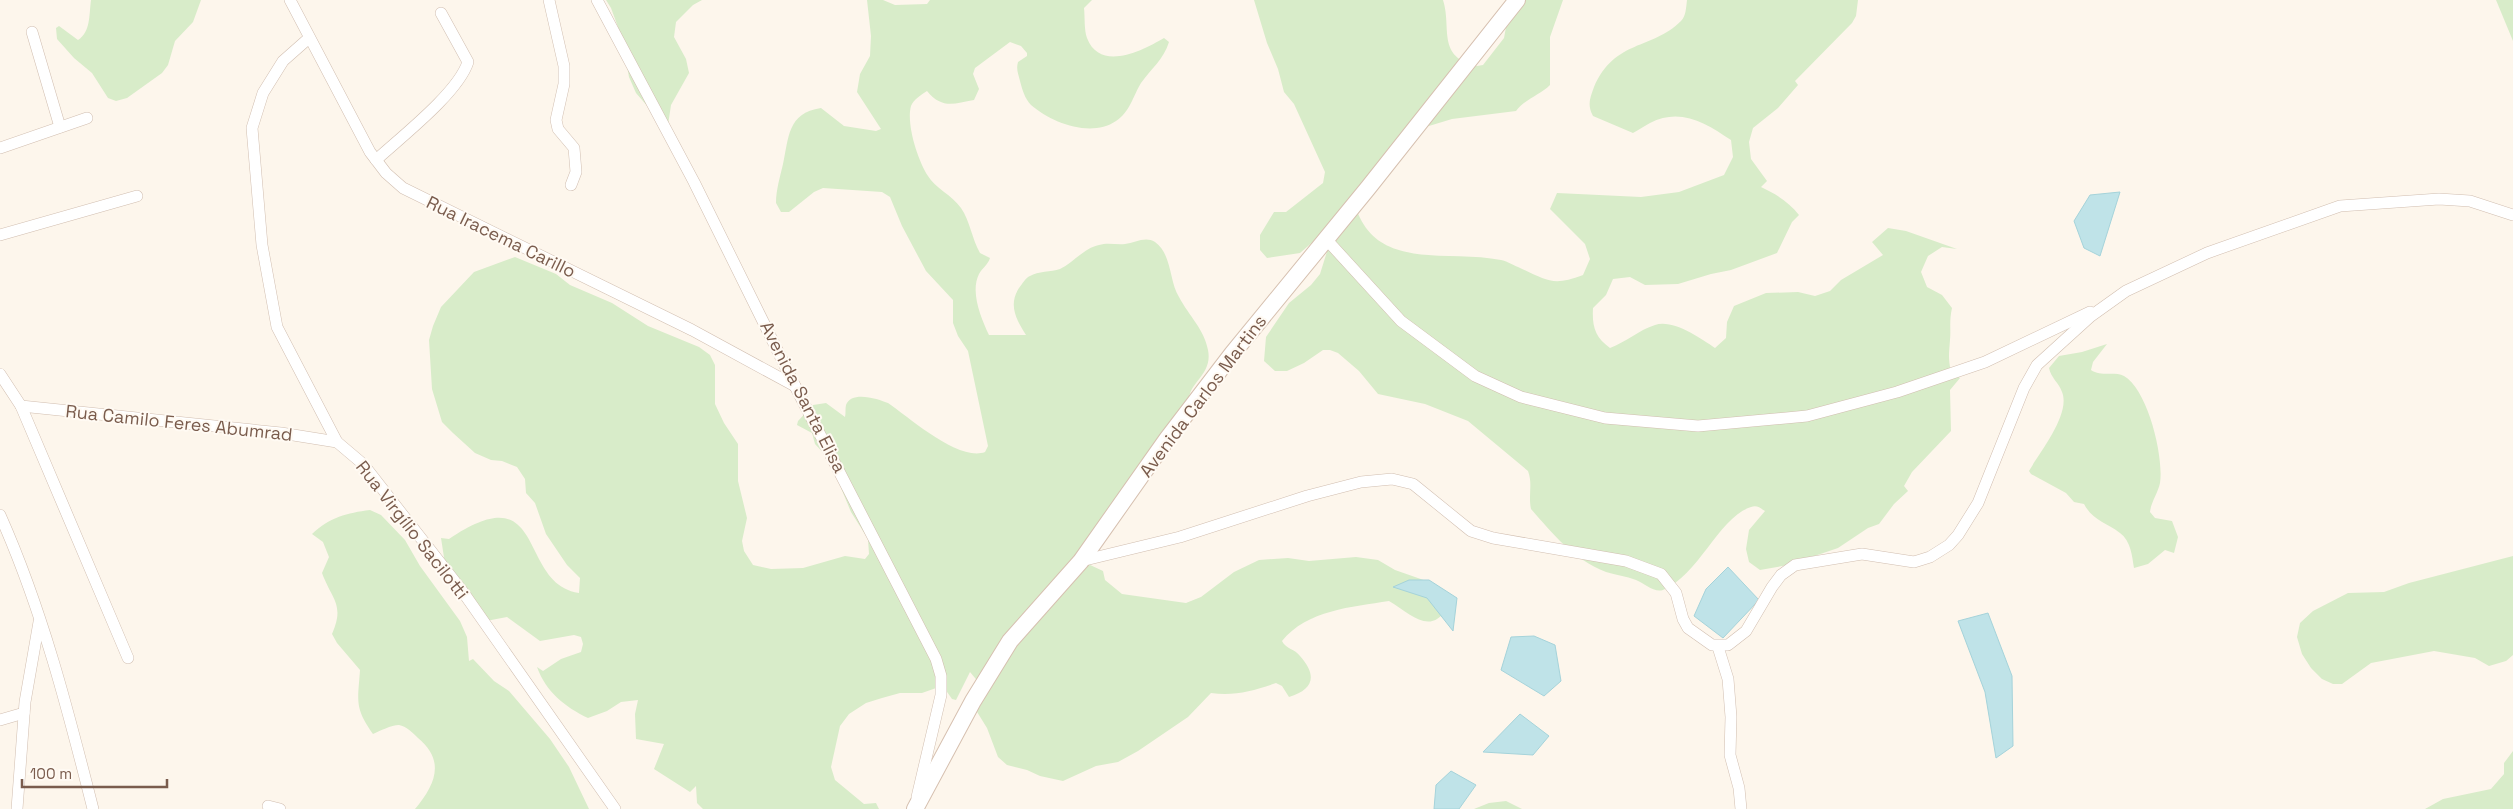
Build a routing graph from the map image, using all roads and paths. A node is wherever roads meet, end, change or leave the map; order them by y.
1 (290, 0) edge
2 (549, 0) edge
3 (597, 0) edge
4 (1517, 0) edge
5 (442, 13) dead end
6 (32, 32) dead end
7 (309, 38) junction
8 (87, 118) dead end
9 (60, 127) junction
10 (0, 148) edge
11 (376, 160) junction
12 (571, 185) dead end
13 (138, 196) dead end
14 (2513, 215) edge
15 (0, 235) edge
16 (1326, 239) junction
17 (2107, 303) junction
18 (0, 374) edge
19 (795, 386) junction
20 (21, 406) junction
21 (337, 442) junction
22 (0, 515) edge
23 (1081, 561) junction
24 (39, 620) junction
25 (1718, 647) junction
26 (128, 658) dead end
27 (24, 713) junction
28 (0, 720) edge
29 (268, 806) dead end
30 (17, 809) edge
31 (93, 809) edge
32 (280, 809) edge
33 (615, 809) edge
34 (915, 809) edge
35 (1741, 809) edge

1 - 7 street, Rua Iracema Carillo
2 - 12 street
3 - 19 street, Avenida Santa Elisa
4 - 16 street, Avenida Carlos Martins
5 - 11 street
6 - 9 street
7 - 11 street, Rua Iracema Carillo
7 - 21 street, Rua Virgílio Sacilotti
8 - 9 street
9 - 10 street
11 - 19 street, Rua Iracema Carillo
13 - 15 street
14 - 17 street
16 - 17 street
16 - 23 street, Avenida Carlos Martins
17 - 25 street
18 - 20 street
19 - 34 street, Avenida Santa Elisa
20 - 21 street, Rua Camilo Feres Abumrad
20 - 26 street
21 - 33 street, Rua Virgílio Sacilotti
22 - 24 street
23 - 25 street
23 - 34 street, Avenida Carlos Martins
24 - 27 street
24 - 31 street
25 - 35 street
27 - 28 street
27 - 30 street
29 - 32 street

